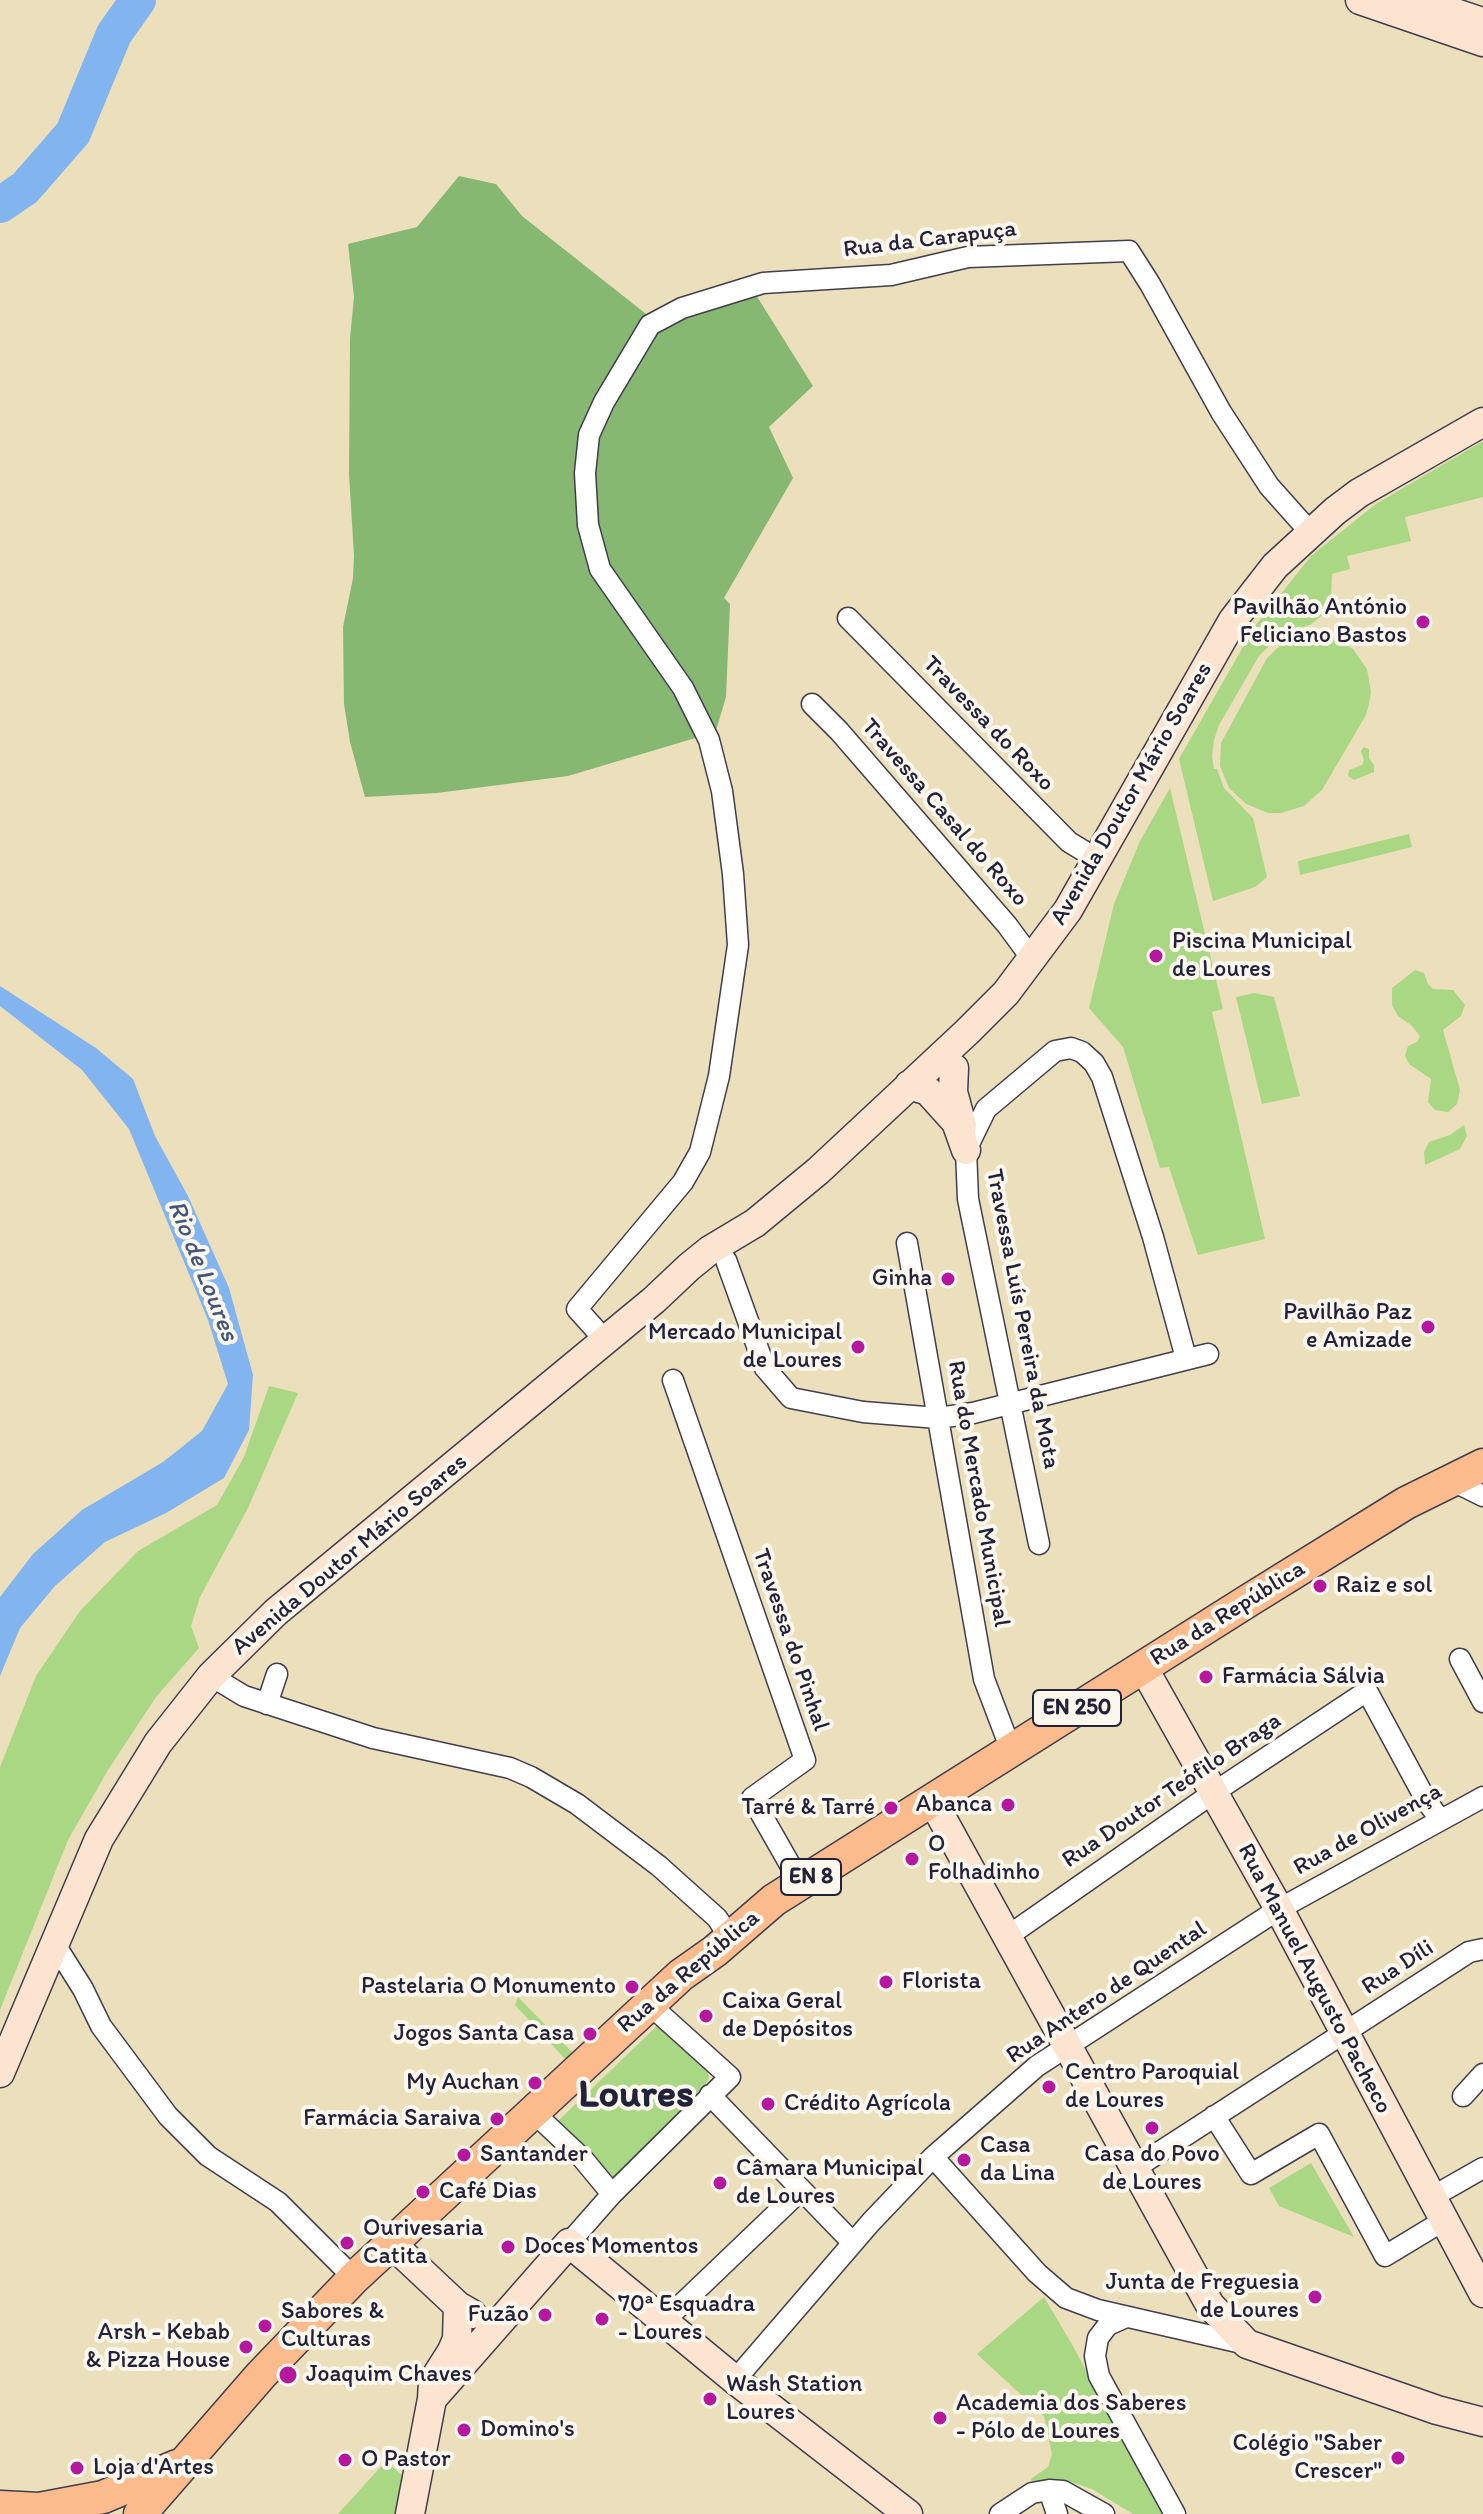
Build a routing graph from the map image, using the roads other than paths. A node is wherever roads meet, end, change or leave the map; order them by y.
1 (1360, 0) edge
2 (1417, 0) edge
3 (1483, 22) edge
4 (1483, 42) edge
5 (1483, 422) edge
6 (1310, 532) junction
7 (848, 618) dead end
8 (812, 704) dead end
9 (1097, 859) junction
10 (1032, 959) junction
11 (1006, 993) junction
12 (954, 1068) junction
13 (919, 1088) junction
14 (956, 1101) junction
15 (986, 1109) junction
16 (966, 1150) junction
17 (738, 1240) junction
18 (907, 1243) dead end
19 (605, 1340) junction
20 (1208, 1354) dead end
21 (1186, 1358) junction
22 (673, 1380) dead end
23 (1011, 1403) junction
24 (938, 1418) junction
25 (1483, 1465) edge
26 (1445, 1483) junction
27 (1483, 1496) edge
28 (1039, 1544) dead end
29 (1460, 1659) dead end
30 (1143, 1667) junction
31 (277, 1674) dead end
32 (211, 1676) junction
33 (1483, 1702) edge
34 (267, 1704) junction
35 (1011, 1750) junction
36 (1213, 1793) junction
37 (1483, 1797) edge
38 (932, 1800) junction
39 (1440, 1819) junction
40 (801, 1884) junction
41 (1279, 1909) junction
42 (1008, 1936) junction
43 (730, 1938) junction
44 (54, 1943) junction
45 (1483, 1949) edge
46 (649, 2004) junction
47 (1344, 2034) junction
48 (1069, 2046) junction
49 (0, 2073) edge
50 (1483, 2074) edge
51 (710, 2095) junction
52 (1463, 2096) dead end
53 (532, 2111) junction
54 (1214, 2116) junction
55 (933, 2157) junction
56 (1135, 2168) junction
57 (1483, 2168) edge
58 (801, 2190) junction
59 (612, 2194) junction
60 (1432, 2197) junction
61 (1445, 2223) junction
62 (569, 2243) junction
63 (853, 2243) junction
64 (392, 2244) junction
65 (354, 2278) junction
66 (1483, 2293) edge
67 (458, 2306) junction
68 (506, 2312) junction
69 (1126, 2317) junction
70 (663, 2322) junction
71 (1247, 2344) junction
72 (735, 2380) junction
73 (432, 2399) junction
74 (1477, 2416) edge
75 (180, 2465) junction
76 (1049, 2490) junction
77 (0, 2507) edge
78 (415, 2513) edge
79 (8, 2514) edge
80 (140, 2514) edge
81 (908, 2514) edge
82 (1000, 2514) edge
83 (1057, 2514) edge
84 (1104, 2514) edge
85 (1175, 2514) edge

1 - 4 street
2 - 3 street
5 - 6 street, Avenida Doutor Mário Soares
6 - 9 street, Avenida Doutor Mário Soares
6 - 19 street, Rua da Carapuça
7 - 9 street, Travessa do Roxo
8 - 10 street, Travessa Casal do Roxo
9 - 10 street, Avenida Doutor Mário Soares
10 - 11 street, Avenida Doutor Mário Soares
11 - 12 street, Avenida Doutor Mário Soares
11 - 13 street, Avenida Doutor Mário Soares
12 - 13 street, Avenida Doutor Mário Soares
12 - 14 street
13 - 16 street
13 - 17 street, Avenida Doutor Mário Soares
14 - 15 street
14 - 16 street
15 - 16 street, Travessa Luís Pereira da Mota
15 - 21 street
16 - 23 street, Travessa Luís Pereira da Mota
17 - 19 street, Avenida Doutor Mário Soares
17 - 24 street
18 - 24 street, Rua do Mercado Municipal
19 - 32 street, Avenida Doutor Mário Soares
20 - 21 street
21 - 23 street
22 - 40 street, Travessa do Pinhal
23 - 24 street
23 - 28 street, Travessa Luís Pereira da Mota
24 - 35 street, Rua do Mercado Municipal
25 - 26 main road, Rua da República / EN 250
26 - 27 street
26 - 30 main road, Rua da República / EN 250
29 - 33 street
30 - 35 main road, Rua da República / EN 250
30 - 36 street, Rua Manuel Augusto Pacheco / EN 250
31 - 34 street
32 - 34 street
32 - 44 street, Avenida Doutor Mário Soares
34 - 43 street
35 - 38 main road, Rua da República / EN 250
36 - 39 street, Rua Doutor Teófilo Braga
36 - 41 street, Rua Manuel Augusto Pacheco / EN 250
36 - 42 street, Rua Doutor Teófilo Braga
37 - 39 street, Rua de Olivença
38 - 40 main road, Rua da República / EN 8
38 - 42 street
39 - 41 street, Rua de Olivença
40 - 43 main road, Rua da República / EN 8
41 - 47 street, Rua Manuel Augusto Pacheco / EN 250
41 - 48 street, Rua Antero de Quental
42 - 48 street
43 - 46 main road, Rua da República / EN 8
44 - 49 street, Avenida Doutor Mário Soares
44 - 65 street
45 - 47 street, Rua Díli
46 - 51 street
46 - 53 main road, Rua da República / EN 8
47 - 54 street, Rua Díli
47 - 60 street, Rua Manuel Augusto Pacheco / EN 250
48 - 55 street, Rua Antero de Quental
48 - 56 street
50 - 52 street
51 - 58 street
51 - 59 street
53 - 59 street
53 - 64 main road, Rua da República / EN 8
54 - 56 street, Rua Díli
54 - 61 street
55 - 63 street, Rua Antero de Quental
55 - 69 street
56 - 71 street
57 - 60 street
58 - 63 street
58 - 70 street
59 - 62 street
60 - 61 street, Rua Manuel Augusto Pacheco / EN 250
61 - 66 street, Rua Manuel Augusto Pacheco / EN 250
62 - 68 street
62 - 70 street
63 - 72 street, Rua Antero de Quental
64 - 65 main road, Rua da República / EN 8
64 - 67 street
65 - 75 main road, Rua da República / EN 8
67 - 68 street
67 - 73 street
68 - 73 street
69 - 71 street
69 - 85 street
70 - 72 street
71 - 74 street
72 - 81 street
73 - 78 street
75 - 77 main road, Rua da República
75 - 80 main road, Rua da República
76 - 82 street
76 - 83 street
76 - 84 street
77 - 79 main road

